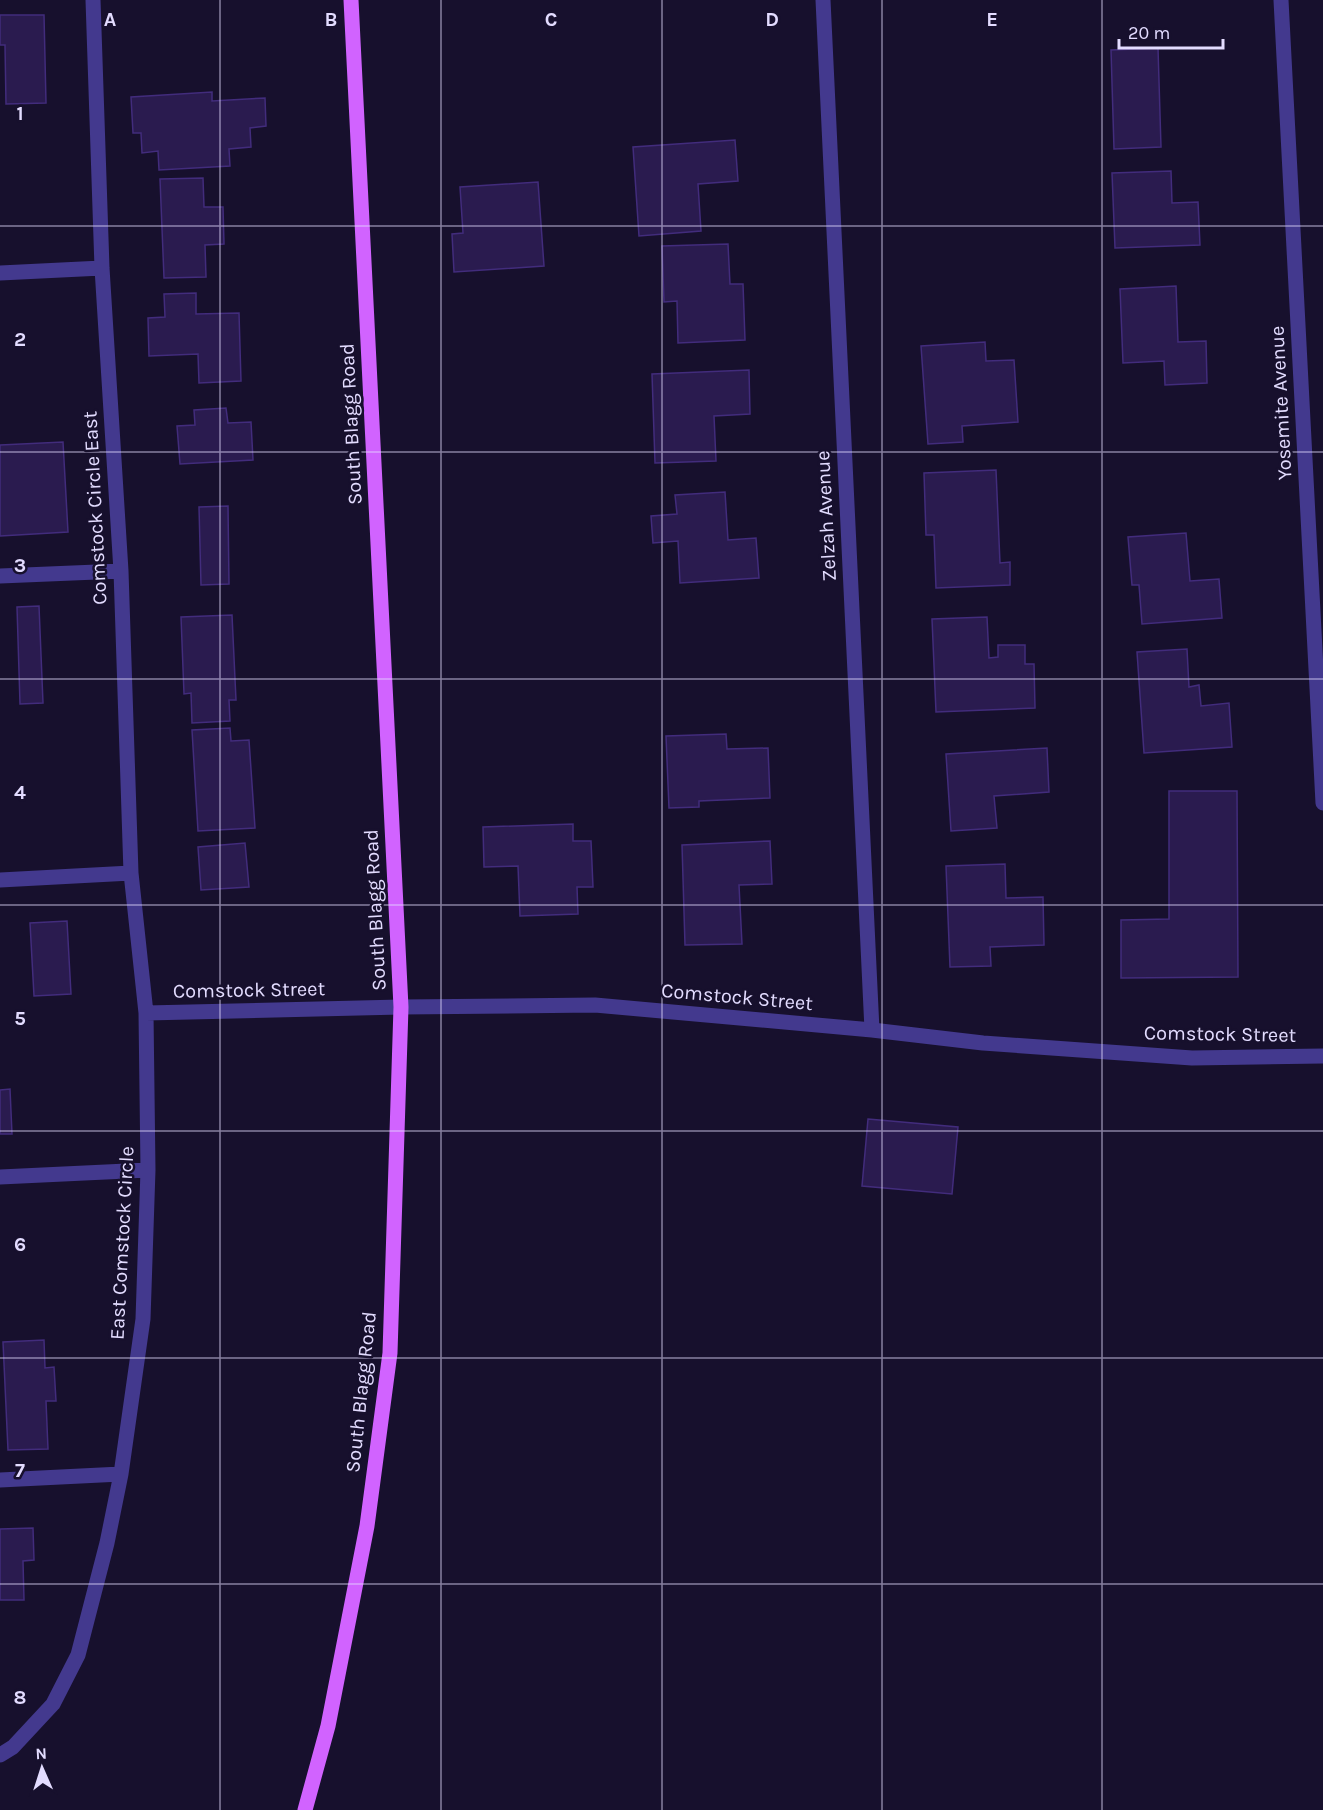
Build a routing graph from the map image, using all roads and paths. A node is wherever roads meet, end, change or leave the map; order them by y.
1 (93, 0) edge
2 (351, 0) edge
3 (823, 0) edge
4 (1281, 0) edge
5 (102, 268) junction
6 (0, 273) edge
7 (121, 571) junction
8 (0, 576) edge
9 (1323, 803) edge
10 (131, 873) junction
11 (0, 880) edge
12 (401, 1007) junction
13 (146, 1013) junction
14 (872, 1030) junction
15 (1323, 1056) edge
16 (148, 1170) junction
17 (0, 1177) edge
18 (121, 1474) junction
19 (0, 1480) edge
20 (0, 1755) edge
21 (305, 1810) edge

1 - 5 street, Comstock Circle East
2 - 12 main road, South Blagg Road
3 - 14 street, Zelzah Avenue
4 - 9 street, Yosemite Avenue
5 - 6 street
5 - 7 street, Comstock Circle East
7 - 8 street
7 - 10 street, Comstock Circle East
10 - 11 street
10 - 13 street, Comstock Circle East
12 - 13 street, Comstock Street
12 - 14 street, Comstock Street
12 - 21 main road, South Blagg Road
13 - 16 street, East Comstock Circle
14 - 15 street, Comstock Street
16 - 17 street
16 - 18 street, East Comstock Circle
18 - 19 street
18 - 20 street, East Comstock Circle

